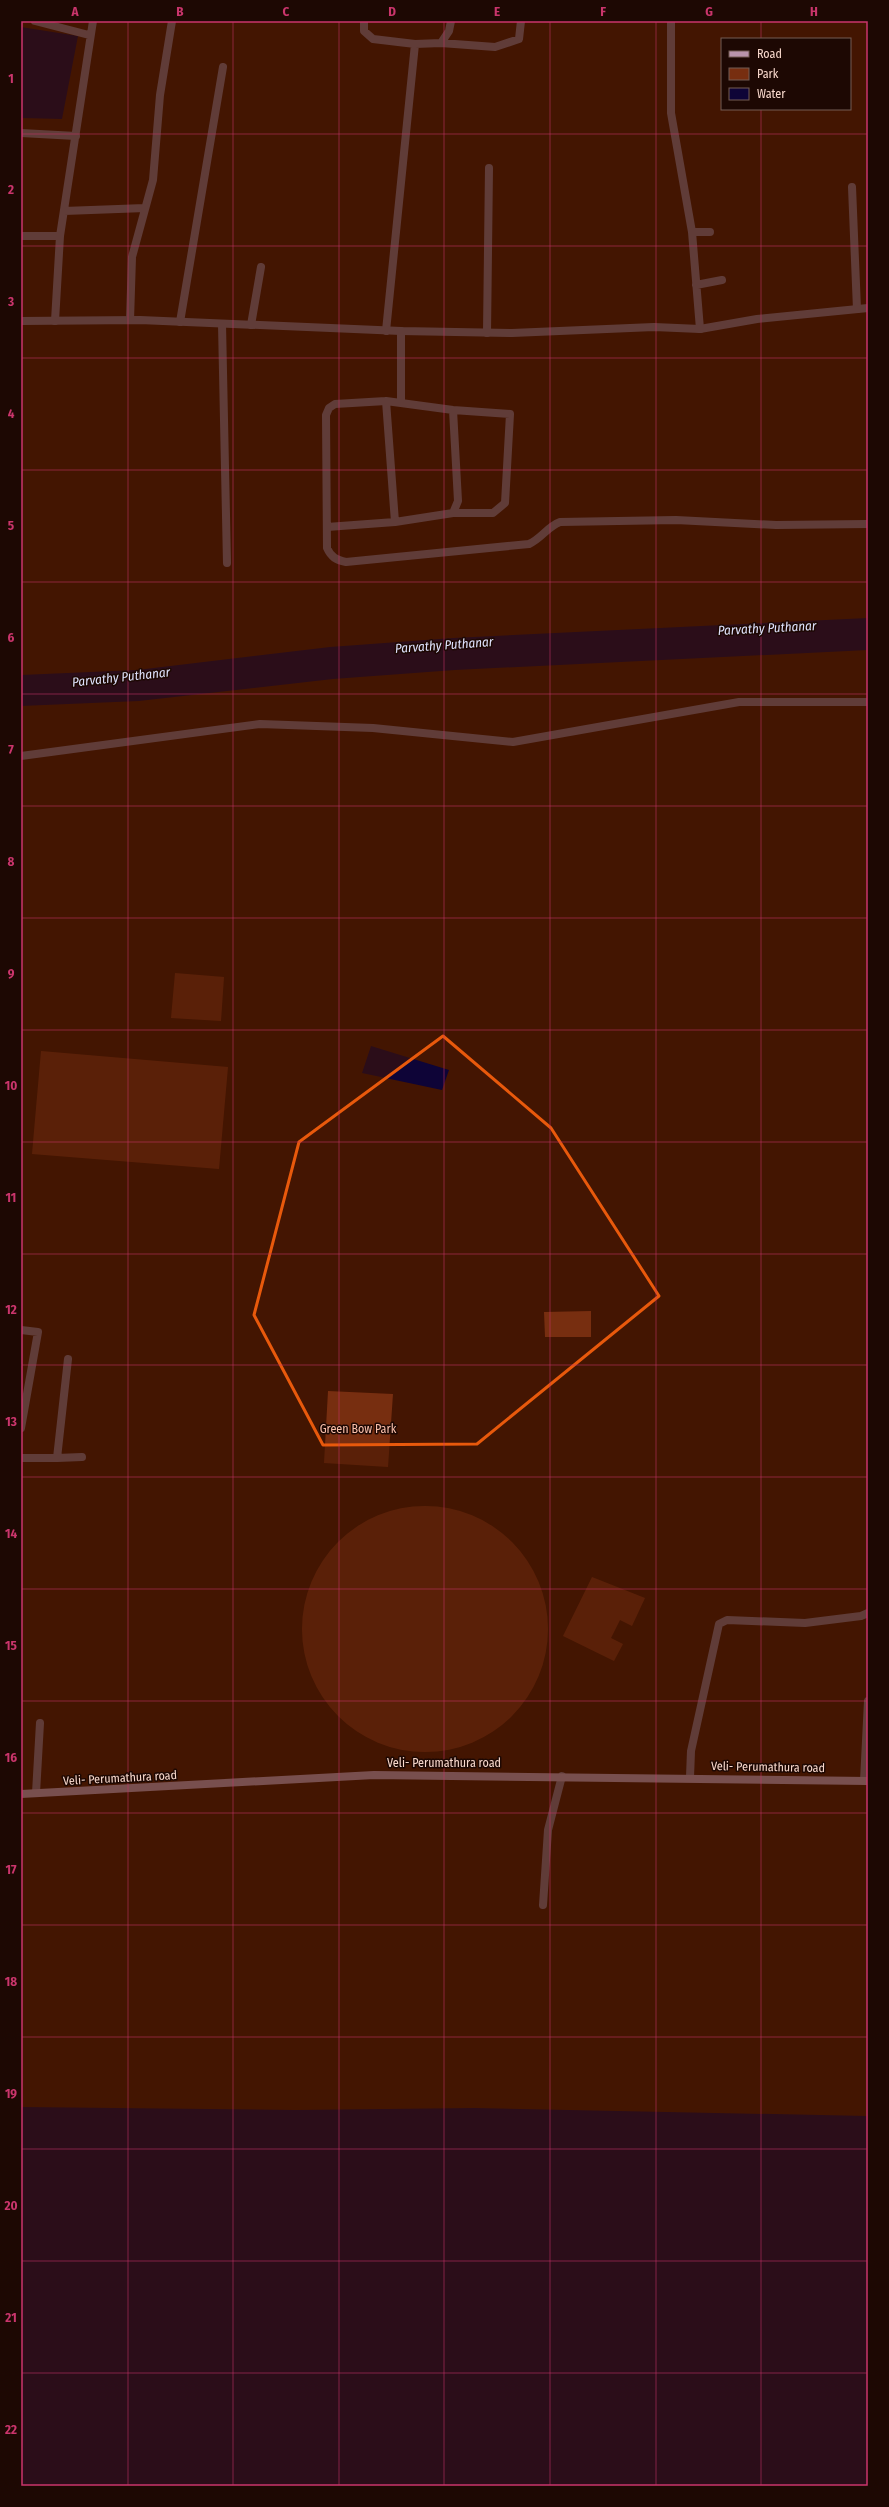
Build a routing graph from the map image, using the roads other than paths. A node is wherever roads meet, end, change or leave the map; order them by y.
1 (35, 21) edge
2 (92, 21) edge
3 (172, 21) edge
4 (364, 21) edge
5 (451, 21) edge
6 (520, 21) edge
7 (671, 21) edge
8 (89, 35) junction
9 (441, 43) junction
10 (415, 44) junction
11 (223, 67) dead end
12 (21, 133) edge
13 (76, 136) junction
14 (489, 168) dead end
15 (852, 187) dead end
16 (145, 208) junction
17 (64, 211) junction
18 (692, 232) junction
19 (710, 232) dead end
20 (21, 236) edge
21 (60, 236) junction
22 (261, 267) dead end
23 (722, 280) dead end
24 (696, 285) junction
25 (868, 308) edge
26 (857, 309) junction
27 (130, 320) junction
28 (21, 321) edge
29 (55, 321) junction
30 (180, 322) junction
31 (222, 324) junction
32 (250, 325) junction
33 (700, 329) junction
34 (386, 331) junction
35 (401, 331) junction
36 (487, 333) junction
37 (386, 400) junction
38 (401, 402) junction
39 (453, 410) junction
40 (453, 513) junction
41 (395, 522) junction
42 (868, 524) edge
43 (327, 526) junction
44 (227, 563) dead end
45 (868, 702) edge
46 (21, 756) edge
47 (21, 1330) edge
48 (68, 1359) dead end
49 (21, 1428) edge
50 (82, 1457) dead end
51 (21, 1458) edge
52 (57, 1458) junction
53 (868, 1613) edge
54 (868, 1701) edge
55 (40, 1723) dead end
56 (562, 1776) junction
57 (690, 1777) junction
58 (866, 1781) edge
59 (21, 1794) edge
60 (36, 1794) junction
61 (543, 1905) dead end

1 - 8 street
2 - 8 street
3 - 16 street
4 - 10 street
5 - 9 street
6 - 9 street
7 - 18 street
8 - 13 street
9 - 10 street
10 - 34 street
11 - 30 street
12 - 13 street
13 - 17 street
14 - 36 street
15 - 26 street
16 - 17 street
16 - 27 street
17 - 21 street
18 - 19 street
18 - 24 street
20 - 21 street
21 - 29 street
22 - 32 street
23 - 24 street
24 - 33 street
25 - 26 street
26 - 33 street
27 - 29 street
27 - 30 street
28 - 29 street
30 - 31 street
31 - 32 street
31 - 44 street
32 - 34 street
33 - 36 street
34 - 35 street
35 - 36 street
35 - 38 street
37 - 38 street
37 - 41 street
37 - 43 street
38 - 39 street
39 - 40 street
39 - 40 street
40 - 41 street
41 - 43 street
42 - 43 street
45 - 46 street
47 - 49 street
48 - 52 street
50 - 52 street
51 - 52 street
53 - 57 street
54 - 58 street
55 - 60 street
56 - 57 main road, Veli- Perumathura road
56 - 60 main road, Veli- Perumathura road
56 - 61 street
57 - 58 main road, Veli- Perumathura road
59 - 60 main road, Veli- Perumathura road

